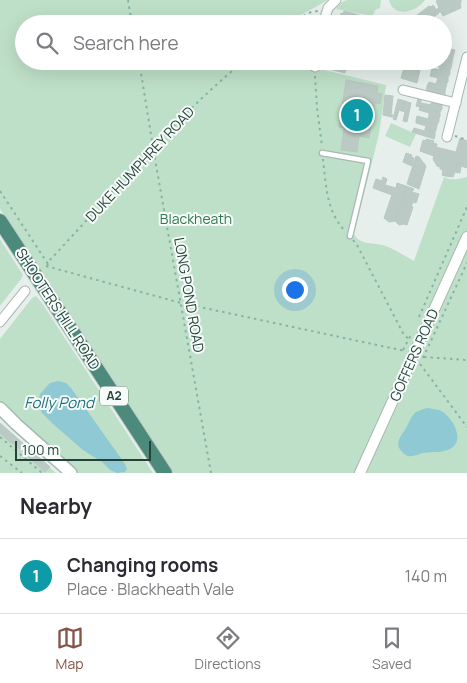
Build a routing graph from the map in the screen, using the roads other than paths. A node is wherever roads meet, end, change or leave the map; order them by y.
1 (336, 0) edge
2 (326, 15) edge
3 (467, 57) edge
4 (403, 90) dead end
5 (456, 103) junction
6 (448, 135) road end
7 (322, 154) dead end
8 (0, 221) edge
9 (350, 236) dead end
10 (467, 237) edge
11 (24, 290) dead end
12 (0, 322) edge
13 (0, 408) edge
14 (71, 473) edge
15 (165, 473) edge
16 (360, 473) edge

1 - 2 street
3 - 5 street
4 - 5 street
5 - 6 street
7 - 9 lane
8 - 15 highway, SHOOTERS HILL ROAD / A2
10 - 16 street, GOFFERS ROAD
11 - 12 street
13 - 14 main road

